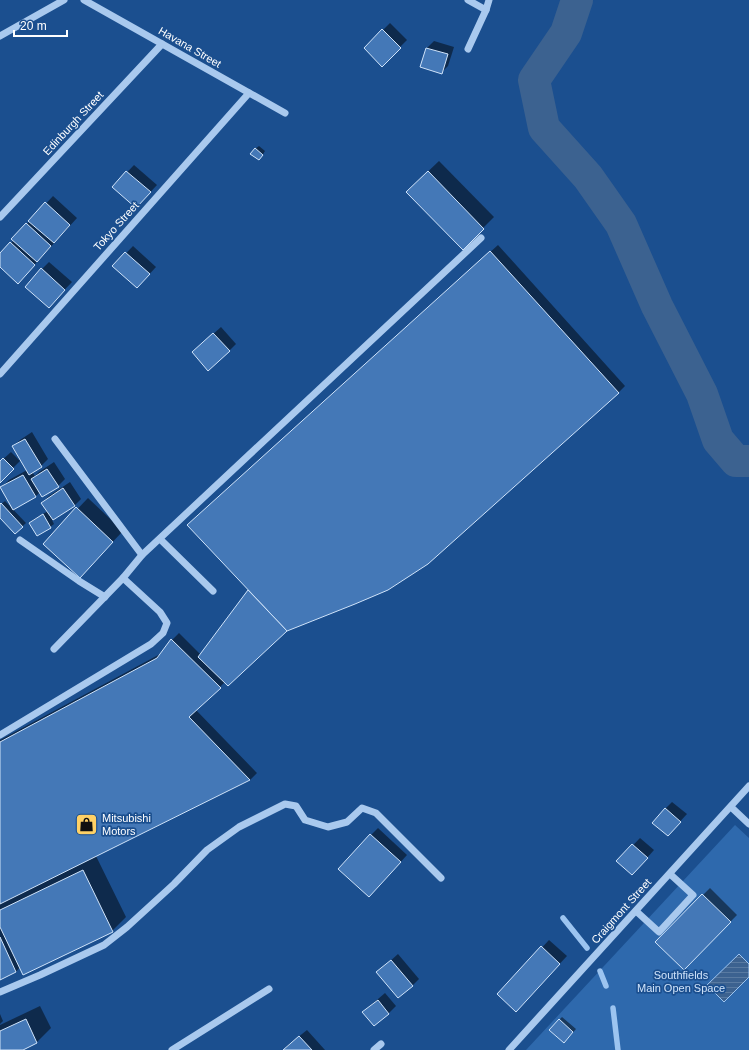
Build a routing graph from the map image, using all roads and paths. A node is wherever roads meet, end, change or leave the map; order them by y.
1 (64, 0) edge
2 (84, 0) edge
3 (468, 0) edge
4 (489, 0) edge
5 (486, 10) junction
6 (0, 36) edge
7 (162, 44) junction
8 (468, 49) dead end
9 (249, 93) junction
10 (286, 113) dead end
11 (0, 217) edge
12 (481, 238) dead end
13 (0, 374) edge
14 (55, 439) dead end
15 (160, 539) junction
16 (20, 540) dead end
17 (142, 555) junction
18 (123, 578) junction
19 (213, 591) dead end
20 (105, 597) junction
21 (54, 649) dead end
22 (0, 735) edge
23 (749, 786) edge
24 (730, 807) junction
25 (749, 824) edge
26 (670, 874) junction
27 (440, 878) dead end
28 (636, 911) junction
29 (269, 989) dead end
30 (0, 992) edge
31 (381, 1044) dead end
32 (172, 1050) edge
33 (374, 1050) edge
34 (509, 1050) edge

1 - 6 street
2 - 7 street, Havana Street
3 - 5 street
4 - 5 street
5 - 8 street
7 - 9 street, Havana Street
7 - 11 street, Edinburgh Street
9 - 10 street, Havana Street
9 - 13 street, Tokyo Street
12 - 15 street
14 - 17 street
15 - 17 street
15 - 19 street
16 - 20 street
17 - 18 street
18 - 20 street
18 - 22 street
20 - 21 street
23 - 24 street, Craigmont Street
24 - 25 street
24 - 26 street, Craigmont Street
26 - 28 street, Craigmont Street
26 - 28 street
27 - 30 street
28 - 34 street, Craigmont Street
29 - 32 street
31 - 33 street

